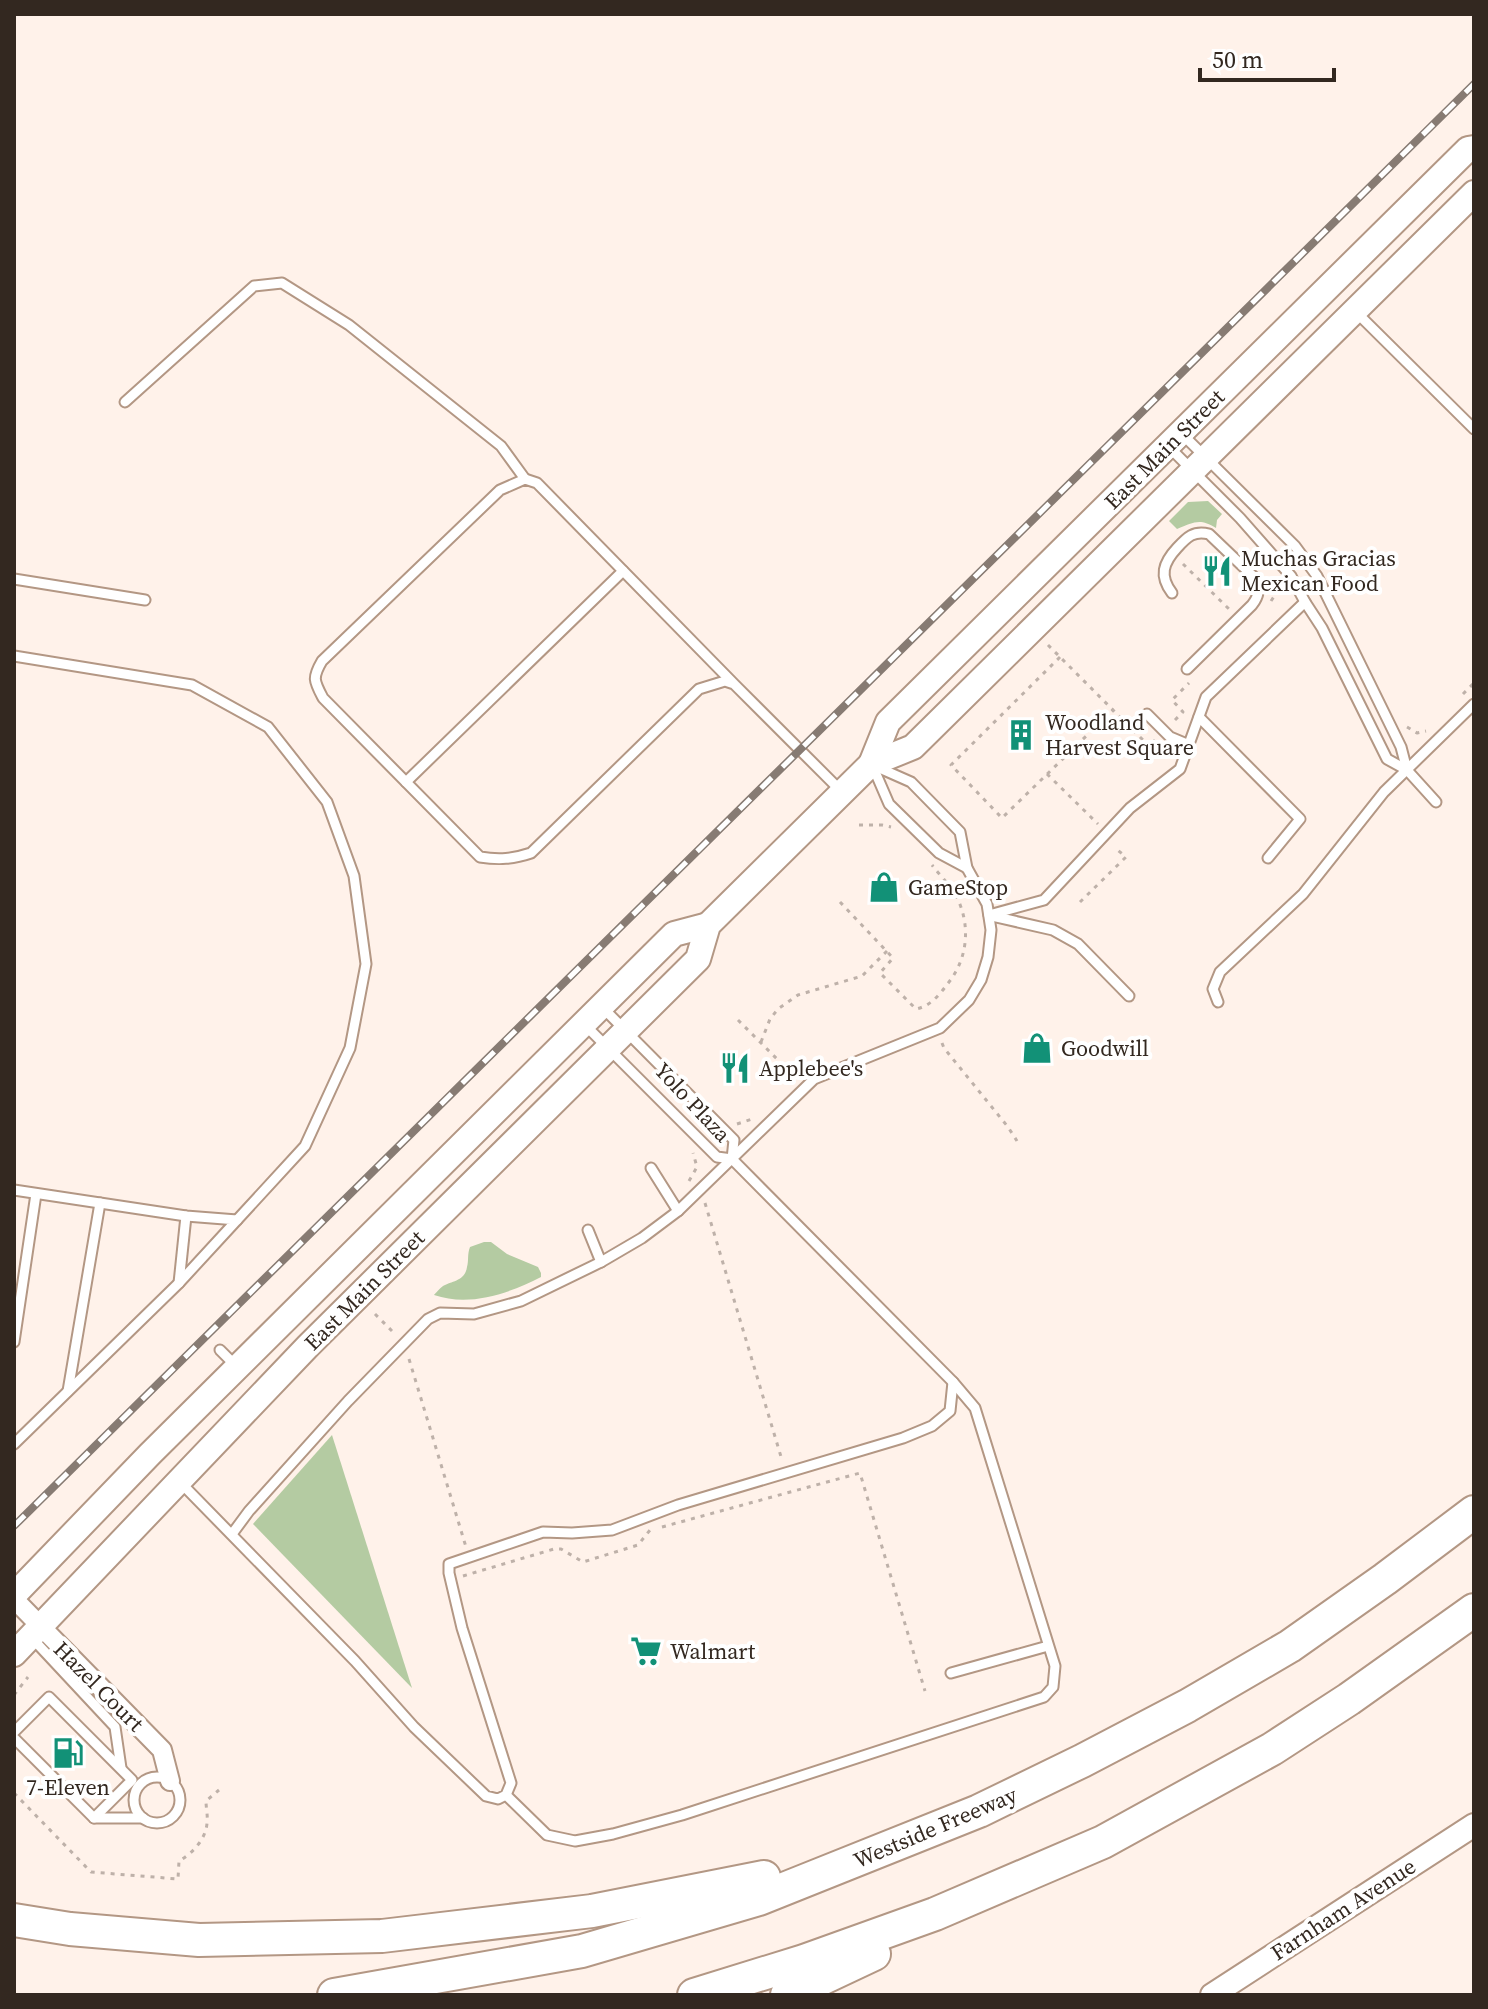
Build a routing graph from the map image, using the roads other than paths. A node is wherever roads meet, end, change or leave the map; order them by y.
1 (1474, 148) edge
2 (1474, 193) edge
3 (1355, 311) junction
4 (125, 402) dead end
5 (1474, 429) edge
6 (1174, 440) junction
7 (1200, 464) junction
8 (525, 479) junction
9 (623, 571) junction
10 (14, 579) edge
11 (1172, 593) dead end
12 (145, 600) dead end
13 (1305, 602) junction
14 (14, 656) edge
15 (1187, 669) dead end
16 (734, 684) junction
17 (1474, 704) edge
18 (1147, 714) dead end
19 (1199, 717) junction
20 (1189, 745) junction
21 (871, 764) junction
22 (1407, 770) junction
23 (406, 782) junction
24 (842, 792) junction
25 (1436, 802) dead end
26 (1268, 858) dead end
27 (967, 868) junction
28 (989, 915) junction
29 (708, 925) junction
30 (1129, 996) dead end
31 (1218, 1002) dead end
32 (601, 1006) junction
33 (583, 1024) junction
34 (626, 1031) junction
35 (608, 1048) junction
36 (732, 1159) junction
37 (651, 1168) dead end
38 (14, 1190) edge
39 (36, 1194) junction
40 (100, 1203) junction
41 (678, 1211) junction
42 (186, 1216) junction
43 (237, 1220) junction
44 (588, 1230) dead end
45 (601, 1262) junction
46 (179, 1283) junction
47 (14, 1342) edge
48 (953, 1382) junction
49 (68, 1391) junction
50 (14, 1444) edge
51 (179, 1481) junction
52 (1474, 1512) edge
53 (232, 1534) junction
54 (14, 1597) edge
55 (1474, 1610) edge
56 (29, 1639) edge
57 (1048, 1646) junction
58 (951, 1673) dead end
59 (14, 1735) edge
60 (121, 1768) junction
61 (170, 1781) junction
62 (136, 1783) junction
63 (506, 1795) junction
64 (94, 1818) junction
65 (143, 1818) junction
66 (1471, 1834) edge
67 (1103, 1842) junction
68 (869, 1856) junction
69 (14, 1920) edge
70 (334, 1995) edge
71 (694, 1995) edge
72 (787, 1995) edge
73 (1212, 1995) edge

1 - 6 main road, East Main Street
2 - 3 main road, East Main Street
3 - 5 lane
3 - 7 main road, East Main Street
4 - 8 lane
6 - 7 lane
6 - 7 lane
6 - 21 main road, East Main Street
7 - 13 lane
7 - 21 main road, East Main Street
7 - 22 lane
8 - 9 lane
8 - 23 lane
9 - 16 lane
9 - 23 lane
10 - 12 lane
11 - 15 lane
13 - 19 lane
13 - 22 lane
14 - 43 lane
16 - 23 lane
16 - 24 lane
17 - 22 lane
18 - 20 lane
19 - 20 lane
19 - 26 lane
20 - 28 lane
21 - 24 main road, East Main Street
21 - 27 lane
21 - 27 lane
22 - 25 lane
22 - 31 lane
24 - 29 main road, East Main Street
27 - 28 lane
28 - 30 lane
28 - 36 lane
29 - 32 main road, East Main Street
29 - 34 main road, East Main Street
32 - 33 main road, East Main Street
32 - 34 lane, Yolo Plaza
33 - 35 lane, Yolo Plaza
33 - 54 main road, East Main Street
34 - 35 main road, East Main Street
34 - 36 lane, Yolo Plaza
35 - 36 lane, Yolo Plaza
35 - 51 main road, East Main Street
36 - 41 lane
36 - 48 lane
37 - 41 lane
38 - 39 lane
39 - 40 lane
39 - 47 lane
40 - 42 lane
40 - 49 lane
41 - 45 lane
42 - 43 lane
42 - 46 lane
43 - 46 lane
44 - 45 lane
45 - 53 lane
46 - 49 lane
48 - 57 lane
48 - 63 lane
49 - 50 lane
51 - 53 lane
51 - 56 main road, East Main Street
52 - 68 highway, Westside Freeway
53 - 63 lane
54 - 56 street, Hazel Court
55 - 67 highway
56 - 60 lane
56 - 61 street, Hazel Court
57 - 58 lane
57 - 63 lane
59 - 60 lane
59 - 64 lane
60 - 62 lane
61 - 62 lane
61 - 65 lane
62 - 64 lane
62 - 65 lane
64 - 65 lane
66 - 73 street, Farnham Avenue
67 - 71 highway
67 - 72 highway
68 - 69 highway
68 - 70 highway, Westside Freeway

